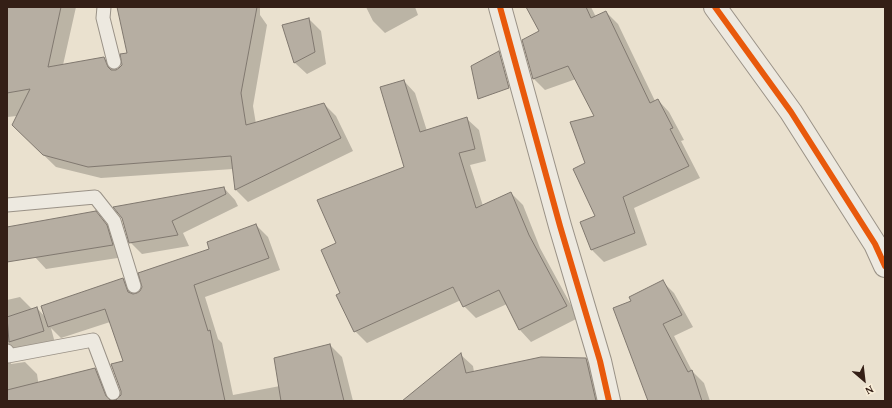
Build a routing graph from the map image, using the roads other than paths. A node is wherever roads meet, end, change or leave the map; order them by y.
1 (104, 7) edge
2 (500, 7) edge
3 (715, 7) edge
4 (114, 62) dead end
5 (7, 204) edge
6 (885, 266) edge
7 (134, 286) dead end
8 (7, 351) edge
9 (113, 393) dead end
10 (609, 401) edge

1 - 4 lane
2 - 10 street
3 - 6 street
5 - 7 lane
8 - 9 lane

